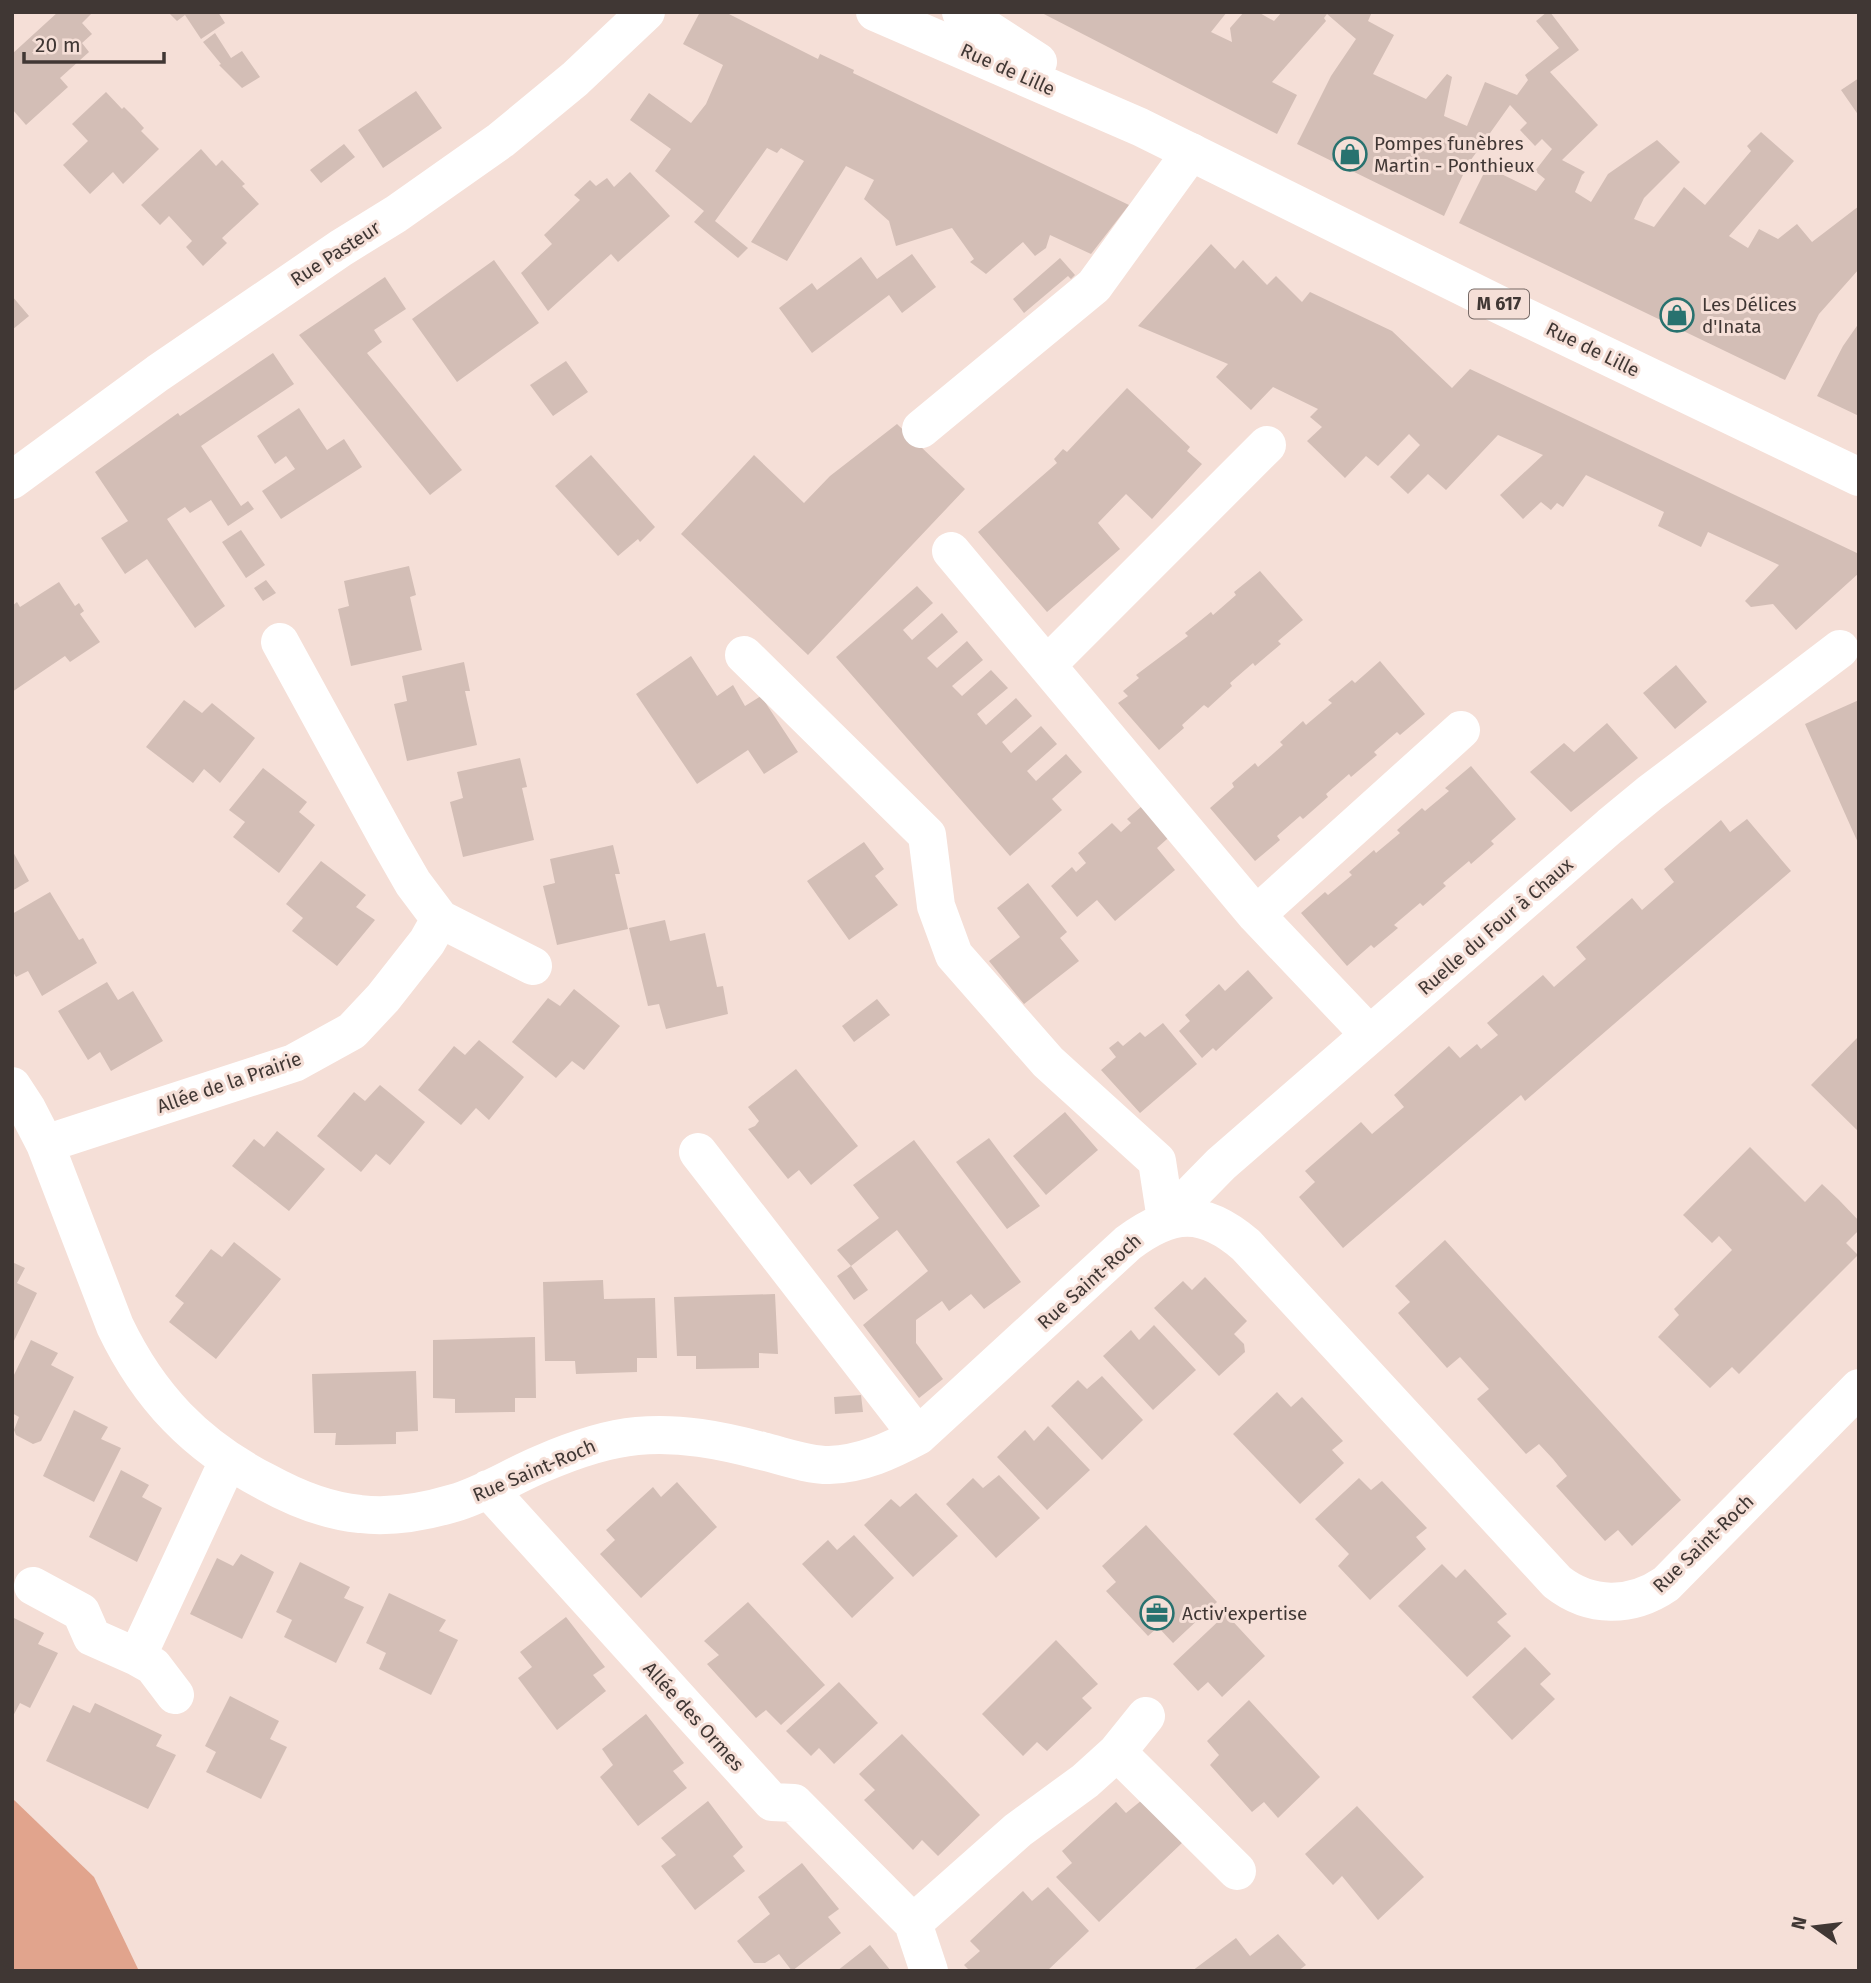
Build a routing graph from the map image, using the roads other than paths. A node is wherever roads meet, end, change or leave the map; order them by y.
1 (646, 12) edge
2 (875, 12) edge
3 (961, 12) edge
4 (1140, 127) junction
5 (1191, 152) junction
6 (921, 429) dead end
7 (1267, 445) dead end
8 (1859, 477) edge
9 (12, 480) edge
10 (951, 551) dead end
11 (280, 642) dead end
12 (1840, 649) dead end
13 (744, 655) dead end
14 (1047, 665) junction
15 (1461, 730) dead end
16 (1256, 915) junction
17 (440, 919) junction
18 (533, 966) dead end
19 (1369, 1034) junction
20 (12, 1086) edge
21 (45, 1144) junction
22 (698, 1152) dead end
23 (1166, 1220) junction
24 (1859, 1388) edge
25 (918, 1436) junction
26 (229, 1461) junction
27 (488, 1489) junction
28 (33, 1587) dead end
29 (136, 1657) junction
30 (175, 1695) dead end
31 (1146, 1716) dead end
32 (1117, 1752) junction
33 (1237, 1871) dead end
34 (913, 1923) junction
35 (929, 1971) edge

1 - 9 street, Rue Pasteur
2 - 4 street, Rue de Lille / M 617
3 - 4 street, Rue de Lille / M 617
4 - 5 street, Rue de Lille / M 617
5 - 6 street
5 - 8 street, Rue de Lille / M 617
7 - 14 street
10 - 14 street
11 - 17 street
12 - 19 street, Ruelle du Four à Chaux
13 - 23 street
14 - 16 street
15 - 16 street
16 - 19 street
17 - 18 street
17 - 21 street, Allée de la Prairie
19 - 23 street, Ruelle du Four à Chaux
20 - 21 street, Rue Saint-Roch
21 - 26 street, Rue Saint-Roch
22 - 25 street
23 - 24 street, Rue Saint-Roch
23 - 25 street, Rue Saint-Roch
25 - 27 street, Rue Saint-Roch
26 - 27 street, Rue Saint-Roch
26 - 29 street
27 - 34 street, Allée des Ormes
28 - 29 street
29 - 30 street
31 - 32 street
32 - 33 street
32 - 34 street
34 - 35 street, Allée des Ormes

